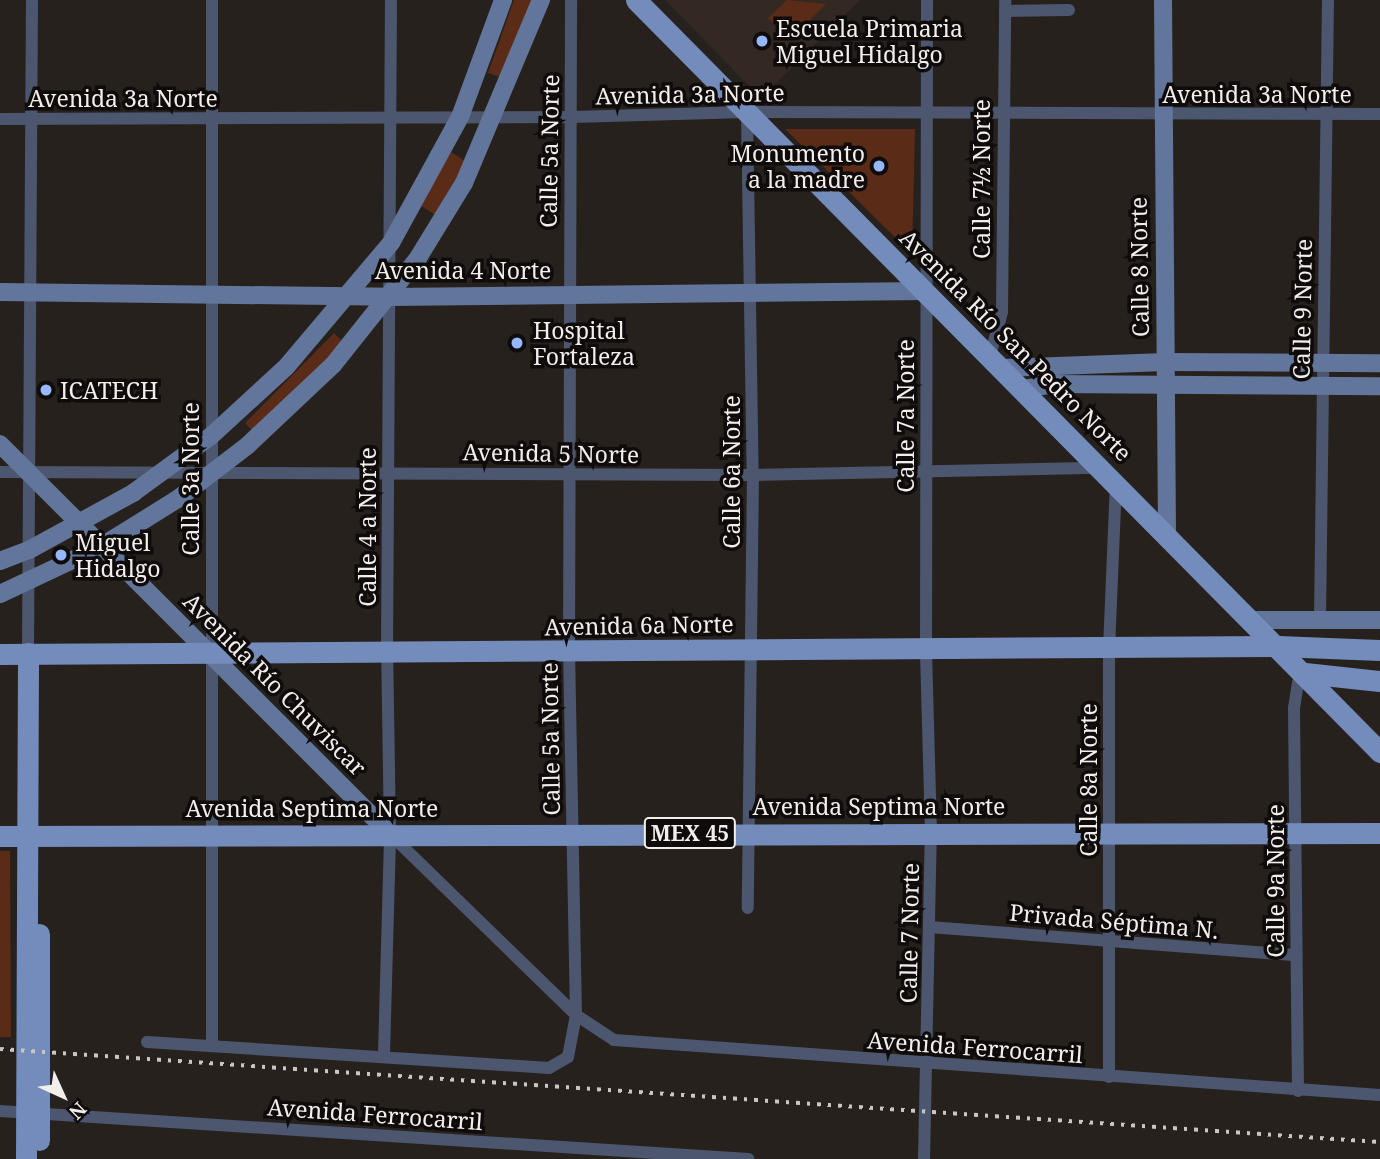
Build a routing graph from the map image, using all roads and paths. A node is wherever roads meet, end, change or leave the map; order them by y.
1 (32, 0) edge
2 (212, 0) edge
3 (391, 0) edge
4 (503, 0) edge
5 (541, 0) edge
6 (571, 0) edge
7 (636, 0) edge
8 (927, 0) edge
9 (1163, 0) edge
10 (1328, 0) edge
11 (1005, 5) edge
12 (1069, 10) dead end
13 (747, 112) junction
14 (1380, 114) edge
15 (1161, 115) junction
16 (1325, 115) junction
17 (927, 116) junction
18 (1001, 116) junction
19 (460, 117) junction
20 (495, 117) junction
21 (572, 117) junction
22 (212, 118) junction
23 (391, 118) junction
24 (0, 119) edge
25 (31, 119) junction
26 (391, 243) junction
27 (211, 291) junction
28 (925, 291) junction
29 (0, 292) edge
30 (30, 292) junction
31 (351, 294) junction
32 (569, 295) junction
33 (752, 295) junction
34 (389, 297) junction
35 (1322, 361) junction
36 (996, 362) junction
37 (1165, 362) junction
38 (1380, 363) edge
39 (1165, 384) junction
40 (1322, 384) junction
41 (1380, 386) edge
42 (1023, 389) junction
43 (211, 436) junction
44 (0, 444) edge
45 (1101, 468) junction
46 (926, 470) junction
47 (388, 471) junction
48 (0, 472) edge
49 (28, 472) junction
50 (211, 473) junction
51 (572, 475) junction
52 (753, 475) junction
53 (157, 476) junction
54 (1116, 483) junction
55 (80, 524) junction
56 (1167, 534) junction
57 (102, 546) junction
58 (29, 550) junction
59 (0, 561) edge
60 (28, 583) junction
61 (0, 594) edge
62 (1320, 618) junction
63 (1252, 620) junction
64 (1380, 621) edge
65 (1278, 646) junction
66 (1109, 649) junction
67 (750, 650) junction
68 (926, 650) junction
69 (1380, 650) edge
70 (387, 652) junction
71 (28, 653) junction
72 (569, 653) junction
73 (0, 654) edge
74 (210, 654) junction
75 (1305, 673) junction
76 (1380, 681) edge
77 (1358, 726) junction
78 (1380, 743) edge
79 (1380, 752) edge
80 (31, 832) junction
81 (931, 832) junction
82 (573, 833) junction
83 (748, 833) junction
84 (1110, 833) junction
85 (1296, 833) junction
86 (1380, 833) edge
87 (390, 834) junction
88 (212, 835) junction
89 (0, 836) edge
90 (748, 908) dead end
91 (929, 927) junction
92 (1109, 942) junction
93 (1296, 956) junction
94 (576, 1015) junction
95 (147, 1042) dead end
96 (212, 1042) junction
97 (384, 1054) junction
98 (928, 1066) junction
99 (1109, 1077) junction
100 (1298, 1091) junction
101 (1380, 1095) edge
102 (0, 1111) edge
103 (31, 1113) junction
104 (572, 1153) edge
105 (26, 1159) edge
106 (39, 1159) edge
107 (748, 1159) edge
108 (924, 1159) edge

1 - 25 street
2 - 22 street, Calle 3a Norte
3 - 23 street, Calle 4 a Norte
4 - 19 main road
5 - 20 main road
6 - 21 street, Calle 5a Norte
7 - 13 main road, Avenida Río San Pedro Norte
8 - 17 street, Calle 7a Norte
9 - 15 main road, Calle 8 Norte
10 - 16 street, Calle 9 Norte
11 - 12 street
11 - 18 street, Calle 7½ Norte
13 - 17 street, Avenida 3a Norte
13 - 21 street, Avenida 3a Norte
13 - 28 main road, Avenida Río San Pedro Norte
13 - 33 street, Calle 6a Norte
14 - 16 street, Avenida 3a Norte
15 - 16 street, Avenida 3a Norte
15 - 18 street, Avenida 3a Norte
15 - 37 main road, Calle 8 Norte
16 - 35 street, Calle 9 Norte
17 - 18 street, Avenida 3a Norte
17 - 28 street, Calle 7a Norte
18 - 36 street, Calle 7½ Norte
19 - 20 street, Avenida 3a Norte
19 - 23 street, Avenida 3a Norte
19 - 26 main road
20 - 21 street, Avenida 3a Norte
20 - 34 main road
21 - 32 street, Calle 5a Norte
22 - 23 street, Avenida 3a Norte
22 - 25 street, Avenida 3a Norte
22 - 27 street, Calle 3a Norte
23 - 26 street, Calle 4 a Norte
24 - 25 street, Avenida 3a Norte
25 - 30 street
26 - 31 main road
26 - 34 street, Calle 4 a Norte
27 - 30 main road, Avenida 4 Norte
27 - 31 main road, Avenida 4 Norte
27 - 43 street, Calle 3a Norte
28 - 33 main road, Avenida 4 Norte
28 - 36 main road, Avenida Río San Pedro Norte
28 - 46 street, Calle 7a Norte
29 - 30 main road, Avenida 4 Norte
30 - 49 street
31 - 34 main road, Avenida 4 Norte
31 - 43 main road
32 - 33 main road, Avenida 4 Norte
32 - 34 main road, Avenida 4 Norte
32 - 51 street, Calle 5a Norte
33 - 52 street, Calle 6a Norte
34 - 47 street, Calle 4 a Norte
34 - 50 main road
35 - 37 main road
35 - 38 main road
35 - 40 street, Calle 9 Norte
36 - 37 main road
36 - 42 main road, Avenida Río San Pedro Norte
37 - 39 main road, Calle 8 Norte
39 - 40 main road
39 - 42 main road
39 - 56 main road, Calle 8 Norte
40 - 41 main road
40 - 62 street, Calle 9 Norte
42 - 45 main road, Avenida Río San Pedro Norte
43 - 50 street, Calle 3a Norte
43 - 53 main road
44 - 49 main road, Avenida Río Chuviscar
45 - 46 street, Avenida 5 Norte
45 - 54 main road, Avenida Río San Pedro Norte
46 - 52 street, Avenida 5 Norte
46 - 68 street, Calle 7a Norte
47 - 50 street, Avenida 5 Norte
47 - 51 street, Avenida 5 Norte
47 - 70 street, Calle 4 a Norte
48 - 49 street, Avenida 5 Norte
49 - 53 street, Avenida 5 Norte
49 - 55 main road, Avenida Río Chuviscar
49 - 58 street
50 - 53 street, Avenida 5 Norte
50 - 57 main road
50 - 74 street, Calle 3a Norte
51 - 52 street, Avenida 5 Norte
51 - 72 street, Calle 5a Norte
52 - 67 street, Calle 6a Norte
53 - 55 main road
54 - 56 main road, Avenida Río San Pedro Norte
54 - 66 street, Calle 8a Norte
55 - 57 main road, Avenida Río Chuviscar
55 - 58 main road
56 - 63 main road, Avenida Río San Pedro Norte
57 - 60 main road
57 - 74 main road, Avenida Río Chuviscar
58 - 59 main road
58 - 60 street
60 - 61 main road
60 - 71 street
62 - 63 main road
62 - 64 main road
63 - 65 main road, Avenida Río San Pedro Norte
65 - 66 main road, Avenida 6a Norte
65 - 69 main road, Avenida 6a Norte
65 - 75 main road, Avenida Río San Pedro Norte
66 - 68 main road, Avenida 6a Norte
66 - 84 street, Calle 8a Norte
67 - 68 main road, Avenida 6a Norte
67 - 72 main road, Avenida 6a Norte
67 - 83 street, Calle 6a Norte
68 - 81 street, Calle 7a Norte
70 - 72 main road, Avenida 6a Norte
70 - 74 main road, Avenida 6a Norte
70 - 87 street, Calle 4 a Norte
71 - 73 main road, Avenida 6a Norte
71 - 74 main road, Avenida 6a Norte
71 - 80 main road
72 - 82 street, Calle 5a Norte
74 - 87 main road, Avenida Río Chuviscar
74 - 88 street, Calle 3a Norte
75 - 76 main road
75 - 77 main road, Avenida Río San Pedro Norte
75 - 85 street, Calle 9a Norte
77 - 78 main road, Avenida Río San Pedro Norte
77 - 79 main road, Avenida Río San Pedro Norte
80 - 88 main road, Avenida Septima Norte / MEX 45
80 - 89 main road, Avenida Septima Norte / MEX 45
80 - 103 main road
81 - 83 main road, Avenida Septima Norte / MEX 45
81 - 84 main road, Avenida Septima Norte / MEX 45
81 - 91 street, Calle 7 Norte
82 - 83 main road, Avenida Septima Norte / MEX 45
82 - 87 main road, Avenida Septima Norte / MEX 45
82 - 94 street, Calle 5a Norte
83 - 90 street, Calle 6a Norte
84 - 85 main road, Avenida Septima Norte / MEX 45
84 - 92 street, Calle 8a Norte
85 - 86 main road, Avenida Septima Norte / MEX 45
85 - 93 street, Calle 9a Norte
87 - 88 main road, Avenida Septima Norte / MEX 45
87 - 94 street, Avenida Río Chuviscar
87 - 97 street, Calle 4 a Norte
88 - 96 street, Calle 3a Norte
91 - 92 street, Privada Séptima N.
91 - 98 street, Calle 7 Norte
92 - 93 street, Privada Séptima N.
92 - 99 street, Calle 8a Norte
93 - 100 street, Calle 9a Norte
94 - 97 street, Calle 5a Norte
94 - 98 street, Avenida Ferrocarril
95 - 96 street, Calle 5a Norte
96 - 97 street, Calle 5a Norte
98 - 99 street, Avenida Ferrocarril
98 - 108 street, Calle 7 Norte
99 - 100 street, Avenida Ferrocarril
100 - 101 street, Avenida Ferrocarril
102 - 103 street, Avenida Ferrocarril
103 - 104 street, Avenida Ferrocarril
103 - 105 main road
103 - 106 main road
104 - 107 street, Avenida Ferrocarril

